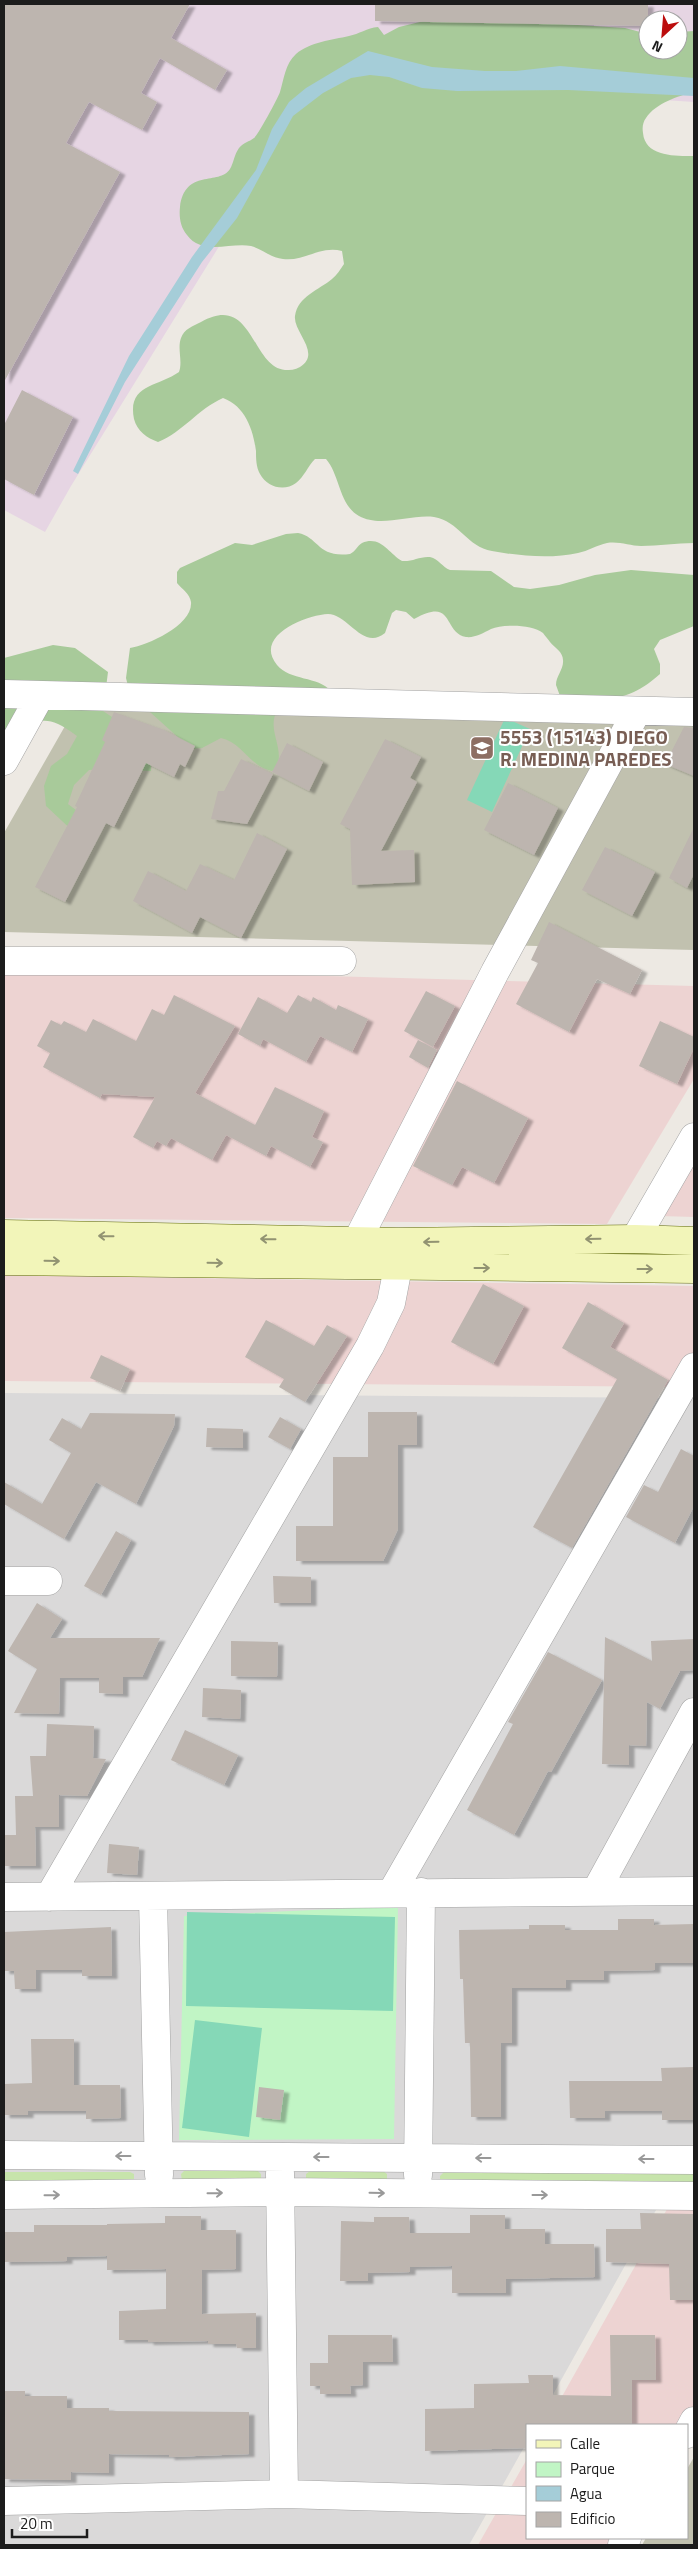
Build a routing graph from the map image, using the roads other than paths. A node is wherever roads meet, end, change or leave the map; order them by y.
1 (4, 694) edge
2 (40, 696) junction
3 (637, 711) junction
4 (694, 712) edge
5 (4, 760) edge
6 (4, 961) edge
7 (342, 961) dead end
8 (694, 1137) edge
9 (4, 1234) edge
10 (635, 1239) junction
11 (694, 1240) edge
12 (357, 1241) junction
13 (398, 1255) junction
14 (4, 1261) edge
15 (694, 1269) edge
16 (694, 1367) edge
17 (4, 1581) edge
18 (48, 1581) dead end
19 (694, 1712) edge
20 (694, 1890) edge
21 (596, 1891) junction
22 (392, 1892) junction
23 (421, 1892) junction
24 (4, 1897) edge
25 (49, 1897) junction
26 (153, 1897) junction
27 (4, 2155) edge
28 (159, 2156) junction
29 (280, 2157) junction
30 (418, 2158) junction
31 (694, 2160) edge
32 (280, 2192) junction
33 (159, 2194) junction
34 (419, 2194) junction
35 (4, 2195) edge
36 (694, 2196) edge
37 (694, 2421) edge
38 (688, 2432) edge
39 (284, 2494) junction
40 (4, 2501) edge
41 (526, 2501) edge

1 - 2 street
2 - 3 street
2 - 5 street
3 - 4 street
3 - 12 street
6 - 7 street
8 - 10 street
12 -> 9 main road
10 - 11 main road
10 -> 13 main road
12 - 13 main road
14 -> 13 main road
13 -> 15 main road
13 - 25 street
16 - 22 street
17 - 18 street
19 - 21 street
20 - 21 street
21 - 23 street
22 - 23 street
22 - 26 street
23 - 30 street
24 - 25 street
25 - 26 street
26 - 28 street
28 -> 27 street
28 - 29 street
28 - 33 street
30 -> 29 street
29 - 32 street
31 -> 30 street
30 - 34 street
33 -> 32 street
32 -> 34 street
32 - 39 street
35 -> 33 street
34 -> 36 street
37 - 38 street
39 - 40 street
39 - 41 street

